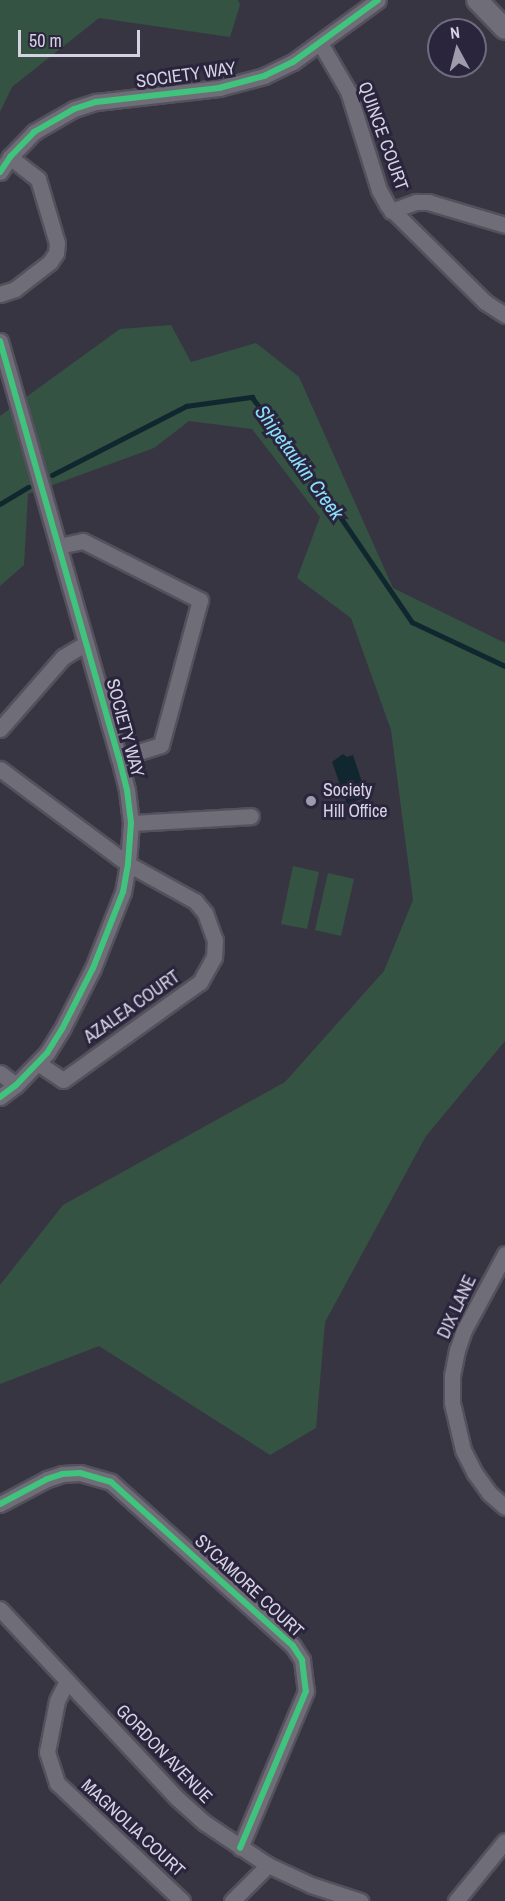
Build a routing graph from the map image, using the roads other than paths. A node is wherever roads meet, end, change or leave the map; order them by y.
1 (378, 0) edge
2 (477, 0) edge
3 (505, 29) edge
4 (320, 43) junction
5 (10, 157) junction
6 (0, 172) edge
7 (391, 210) junction
8 (505, 225) edge
9 (0, 294) edge
10 (505, 315) edge
11 (0, 341) edge
12 (58, 546) junction
13 (86, 643) junction
14 (0, 729) edge
15 (119, 758) junction
16 (0, 769) edge
17 (251, 816) dead end
18 (130, 823) junction
19 (128, 864) junction
20 (38, 1063) junction
21 (0, 1073) edge
22 (16, 1085) junction
23 (0, 1097) edge
24 (505, 1254) edge
25 (0, 1504) edge
26 (505, 1507) edge
27 (1, 1611) edge
28 (68, 1681) junction
29 (505, 1841) edge
30 (240, 1848) junction
31 (268, 1865) junction
32 (182, 1901) edge
33 (232, 1901) edge
34 (360, 1901) edge
35 (456, 1901) edge

1 - 4 street, SOCIETY WAY
2 - 3 street
4 - 5 street, SOCIETY WAY
4 - 7 street, QUINCE COURT
5 - 6 street, SOCIETY WAY
5 - 9 street
7 - 8 street, QUINCE COURT
7 - 10 street, QUINCE COURT
11 - 12 street, SOCIETY WAY
12 - 13 street, SOCIETY WAY
12 - 15 street
13 - 14 street
13 - 15 street, SOCIETY WAY
15 - 18 street, SOCIETY WAY
16 - 19 street
17 - 18 street
18 - 19 street, SOCIETY WAY
19 - 20 street, SOCIETY WAY
19 - 20 street, AZALEA COURT
20 - 22 street, SOCIETY WAY
21 - 22 street
22 - 23 street, SOCIETY WAY
24 - 26 street, DIX LANE
25 - 30 street, SYCAMORE COURT
27 - 28 street, GORDON AVENUE
28 - 30 street, GORDON AVENUE
28 - 32 street, MAGNOLIA COURT
29 - 35 street
30 - 31 street, GORDON AVENUE
31 - 33 street
31 - 34 street, GORDON AVENUE

